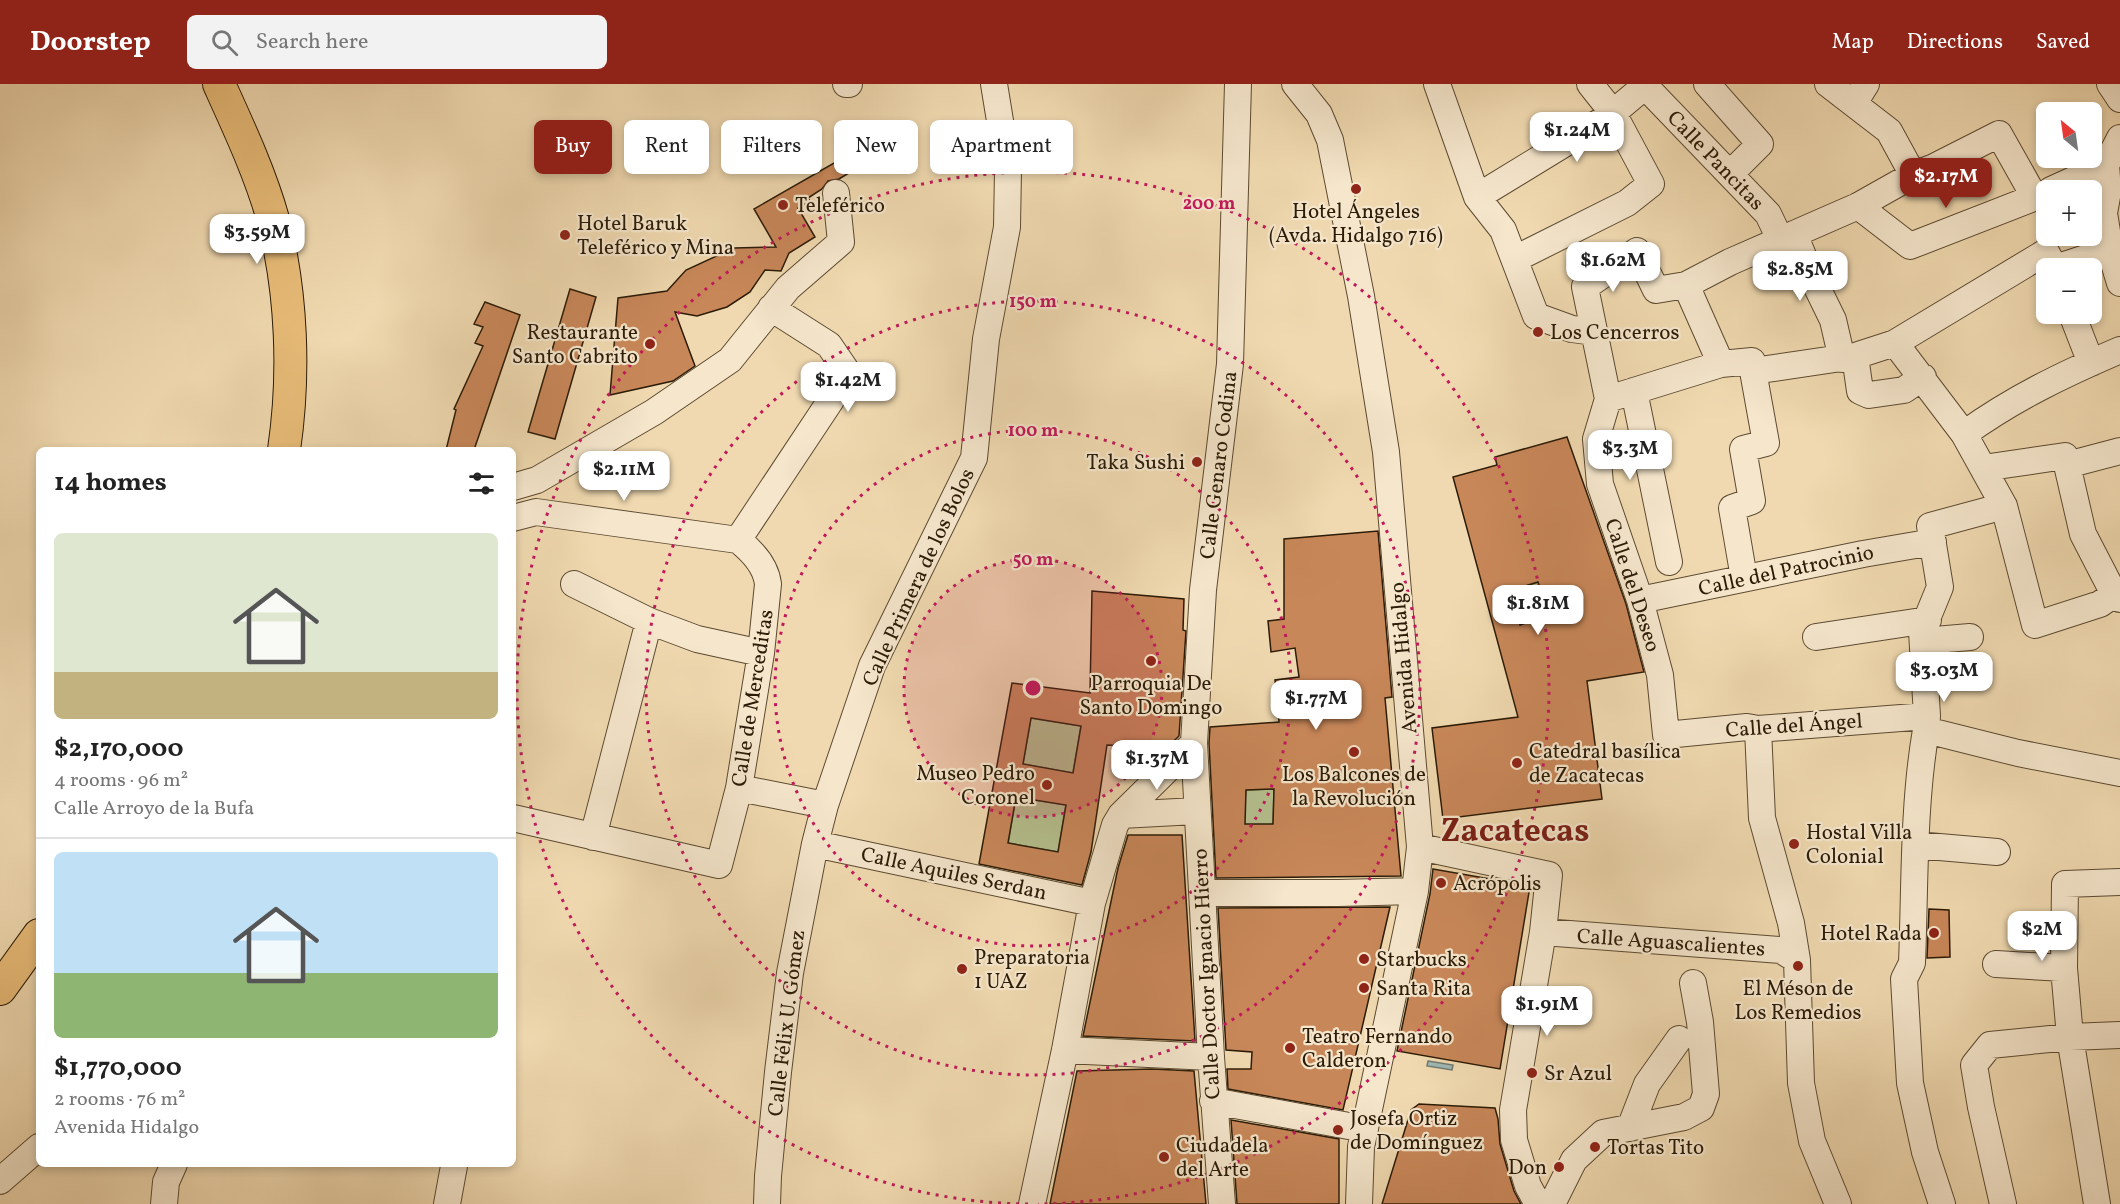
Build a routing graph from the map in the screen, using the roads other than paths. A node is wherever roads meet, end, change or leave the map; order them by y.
1 (219, 84) edge
2 (994, 84) edge
3 (1238, 84) edge
4 (1295, 84) edge
5 (1437, 84) edge
6 (1590, 84) edge
7 (1707, 84) edge
8 (1828, 84) edge
9 (2109, 84) edge
10 (1860, 93) edge
11 (2120, 99) edge
12 (1613, 113) junction
13 (2120, 138) edge
14 (2106, 165) junction
15 (1730, 174) junction
16 (1913, 175) junction
17 (2074, 180) edge
18 (2036, 183) edge
19 (836, 193) dead end
20 (1478, 197) junction
21 (2036, 197) edge
22 (1858, 206) junction
23 (1787, 237) junction
24 (2110, 250) junction
25 (2074, 258) edge
26 (1515, 259) junction
27 (2036, 271) edge
28 (2120, 283) edge
29 (1686, 285) junction
30 (771, 308) junction
31 (2076, 324) edge
32 (1594, 332) junction
33 (1895, 343) junction
34 (2120, 350) edge
35 (1848, 357) junction
36 (2091, 363) junction
37 (1721, 364) junction
38 (1753, 370) junction
39 (1923, 377) junction
40 (1634, 391) junction
41 (1608, 399) junction
42 (1964, 434) junction
43 (284, 447) edge
44 (2120, 451) edge
45 (2067, 465) junction
46 (1983, 468) junction
47 (516, 486) edge
48 (2004, 506) junction
49 (516, 517) edge
50 (738, 540) junction
51 (1933, 542) junction
52 (1669, 562) dead end
53 (1744, 578) junction
54 (574, 584) dead end
55 (2117, 596) edge
56 (1640, 600) junction
57 (649, 621) junction
58 (1925, 630) junction
59 (1816, 637) dead end
60 (1970, 637) dead end
61 (761, 653) junction
62 (1926, 723) junction
63 (1758, 729) junction
64 (1666, 735) joint
65 (1194, 743) junction
66 (2120, 773) edge
67 (739, 788) junction
68 (825, 805) junction
69 (1196, 811) junction
70 (1121, 815) junction
71 (516, 819) edge
72 (593, 837) junction
73 (815, 844) junction
74 (1916, 845) junction
75 (1420, 847) junction
76 (1997, 852) dead end
77 (2120, 882) edge
78 (1415, 891) junction
79 (1203, 893) junction
80 (1092, 903) junction
81 (1543, 932) junction
82 (36, 939) edge
83 (1797, 960) junction
84 (1996, 964) dead end
85 (2064, 968) junction
86 (1693, 983) dead end
87 (0, 989) edge
88 (2120, 1035) edge
89 (2070, 1037) junction
90 (1679, 1040) dead end
91 (1065, 1050) junction
92 (1210, 1057) junction
93 (1213, 1101) junction
94 (1630, 1128) junction
95 (1365, 1129) junction
96 (36, 1150) edge
97 (173, 1167) edge
98 (454, 1167) edge
99 (0, 1181) edge
100 (164, 1204) edge
101 (447, 1204) edge
102 (767, 1204) edge
103 (1032, 1204) edge
104 (1222, 1204) edge
105 (1359, 1204) edge
106 (1538, 1204) edge
107 (1552, 1204) edge
108 (1839, 1204) edge
109 (1942, 1204) edge
110 (2003, 1204) edge
111 (2097, 1204) edge

1 - 43 main road
2 - 68 street, Calle Primera de los Bolos
3 - 65 street, Calle Genaro Codina
4 - 75 street, Avenida Hidalgo
5 - 20 street
6 - 12 street
7 - 15 street
8 - 10 street
9 - 11 street
10 - 16 street
12 - 15 street, Calle Pancitas
12 - 20 street
12 - 26 street
13 - 14 street
14 - 17 street
14 - 24 street
15 - 23 street, Calle Pancitas
16 - 18 street
16 - 22 street
19 - 30 street
20 - 26 street
21 - 22 street
22 - 23 street
23 - 29 street
23 - 35 street, Calle Pancitas
24 - 25 street
24 - 28 street
26 - 32 street
27 - 33 street
29 - 32 street, Calle del Deseo
29 - 37 street
30 - 47 street
30 - 50 street
31 - 36 street
32 - 41 street, Calle del Deseo
33 - 35 street
33 - 39 street
34 - 36 street
35 - 38 street
35 - 39 street, Calle Pancitas
36 - 42 street
37 - 38 street
37 - 40 street
38 - 53 street
39 - 42 street
40 - 41 street
40 - 52 street
41 - 56 street, Calle del Deseo
42 - 46 street
44 - 45 street
45 - 46 street
45 - 55 street
46 - 48 street
48 - 51 street
48 - 55 street
49 - 50 street
50 - 61 street, Calle de Merceditas
51 - 53 street, Calle del Patrocinio
51 - 58 street
53 - 56 street, Calle del Patrocinio
54 - 57 street
56 - 64 street, Calle del Deseo
57 - 61 street
57 - 72 street
58 - 59 street
58 - 60 street
58 - 62 street
61 - 67 street, Calle de Merceditas
62 - 63 street, Calle del Ángel
62 - 66 street, Calle del Ángel
62 - 74 street
63 - 64 street, Calle del Ángel
63 - 83 street
65 - 69 street, Calle Doctor Ignacio Hierro
65 - 70 street
67 - 68 street
67 - 72 street, Calle de Merceditas
68 - 73 street, Calle Primera de los Bolos
69 - 70 street
69 - 79 street, Calle Doctor Ignacio Hierro
70 - 80 street
71 - 72 street
73 - 80 street, Calle Aquiles Serdan
73 - 102 street, Calle Félix U. Gómez
74 - 76 street
74 - 109 street
75 - 78 street, Avenida Hidalgo
75 - 81 street
77 - 85 street
78 - 79 street
78 - 95 street, Avenida Hidalgo
79 - 92 street, Calle Doctor Ignacio Hierro
80 - 91 street
81 - 83 street, Calle Aguascalientes
81 - 106 street
82 - 87 main road
83 - 108 street
84 - 85 street
85 - 89 street
86 - 94 street
88 - 89 street
89 - 110 street
89 - 111 street
90 - 94 street
91 - 92 street
91 - 103 street
92 - 93 street, Calle Doctor Ignacio Hierro
93 - 95 street
93 - 104 street, Calle Doctor Ignacio Hierro
94 - 107 street
95 - 105 street, Avenida Hidalgo
96 - 99 street
97 - 100 street
98 - 101 street

